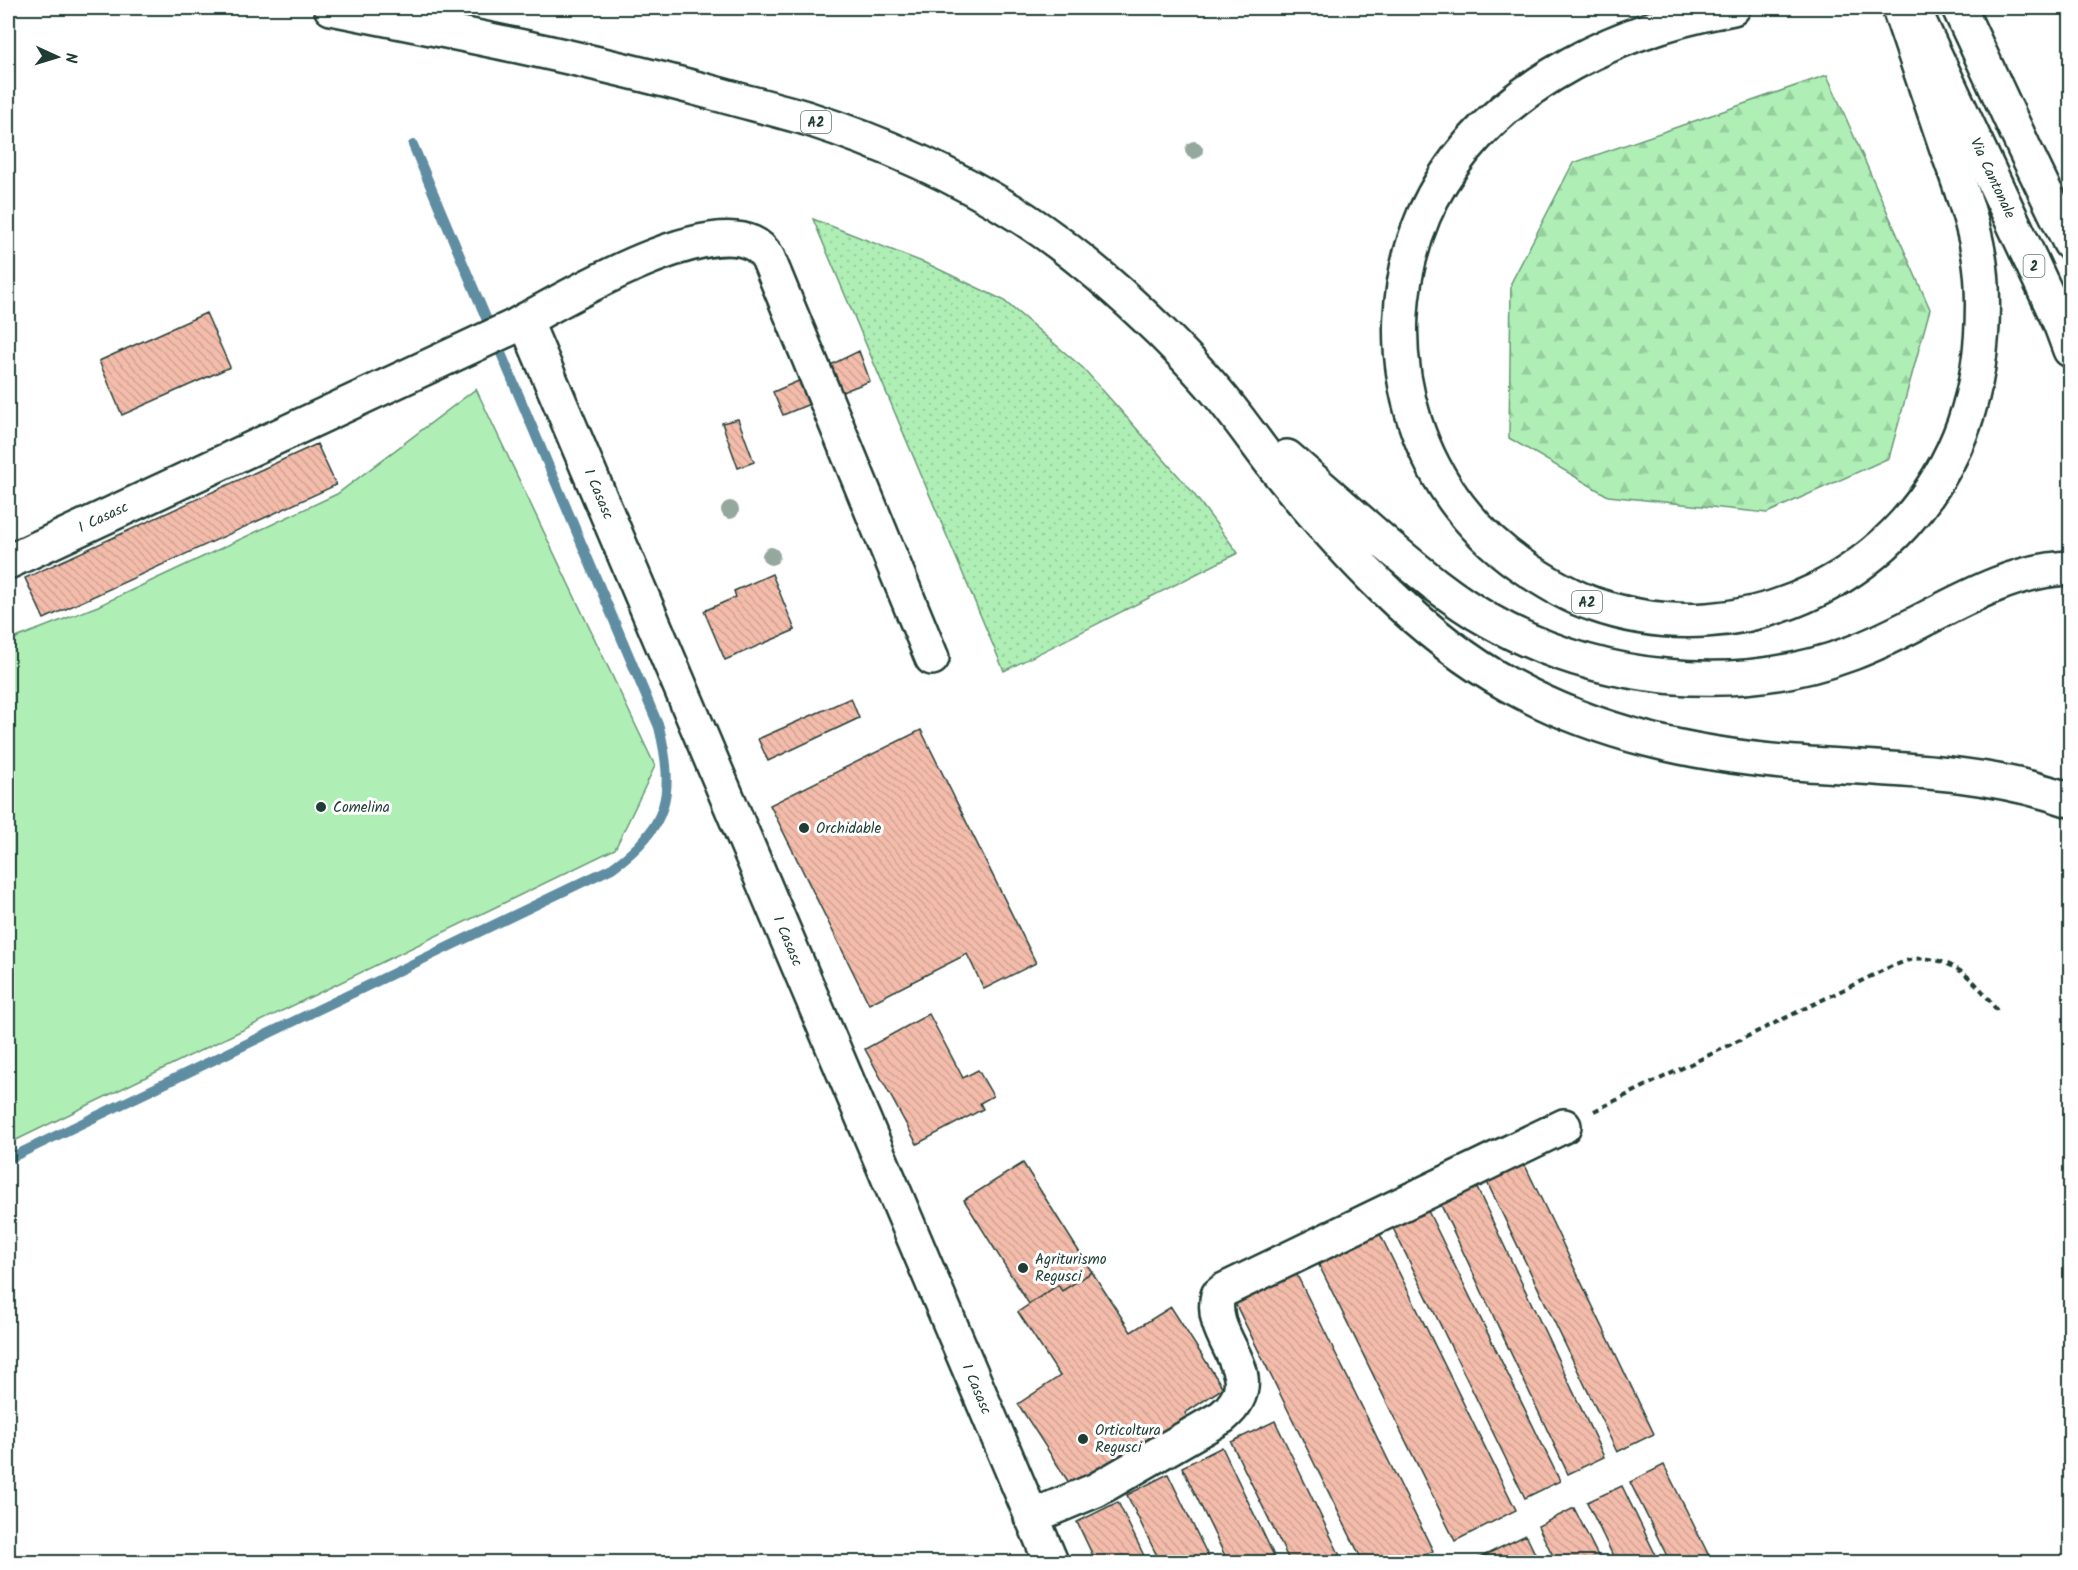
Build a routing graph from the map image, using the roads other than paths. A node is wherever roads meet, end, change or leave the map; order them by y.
1 (331, 8) edge
2 (1733, 8) edge
3 (1899, 8) edge
4 (1913, 8) edge
5 (1959, 8) edge
6 (1921, 44) junction
7 (2070, 243) edge
8 (519, 323) junction
9 (2070, 350) edge
10 (1223, 399) junction
11 (8, 562) edge
12 (2070, 568) edge
13 (932, 658) dead end
14 (2070, 800) edge
15 (1564, 1126) road end
16 (1032, 1517) junction
17 (1051, 1563) edge

1 - 10 main road, A2
2 - 6 main road, A2
3 - 6 main road, A2
4 - 6 main road, Via Cantonale / 2
5 - 7 main road
6 - 9 main road, Via Cantonale / 2
8 - 11 main road, I Casasc
8 - 13 main road, I Casasc
8 - 16 main road, I Casasc
10 - 12 main road, A2
10 - 14 main road, A2
15 - 16 main road
16 - 17 main road, I Casasc

